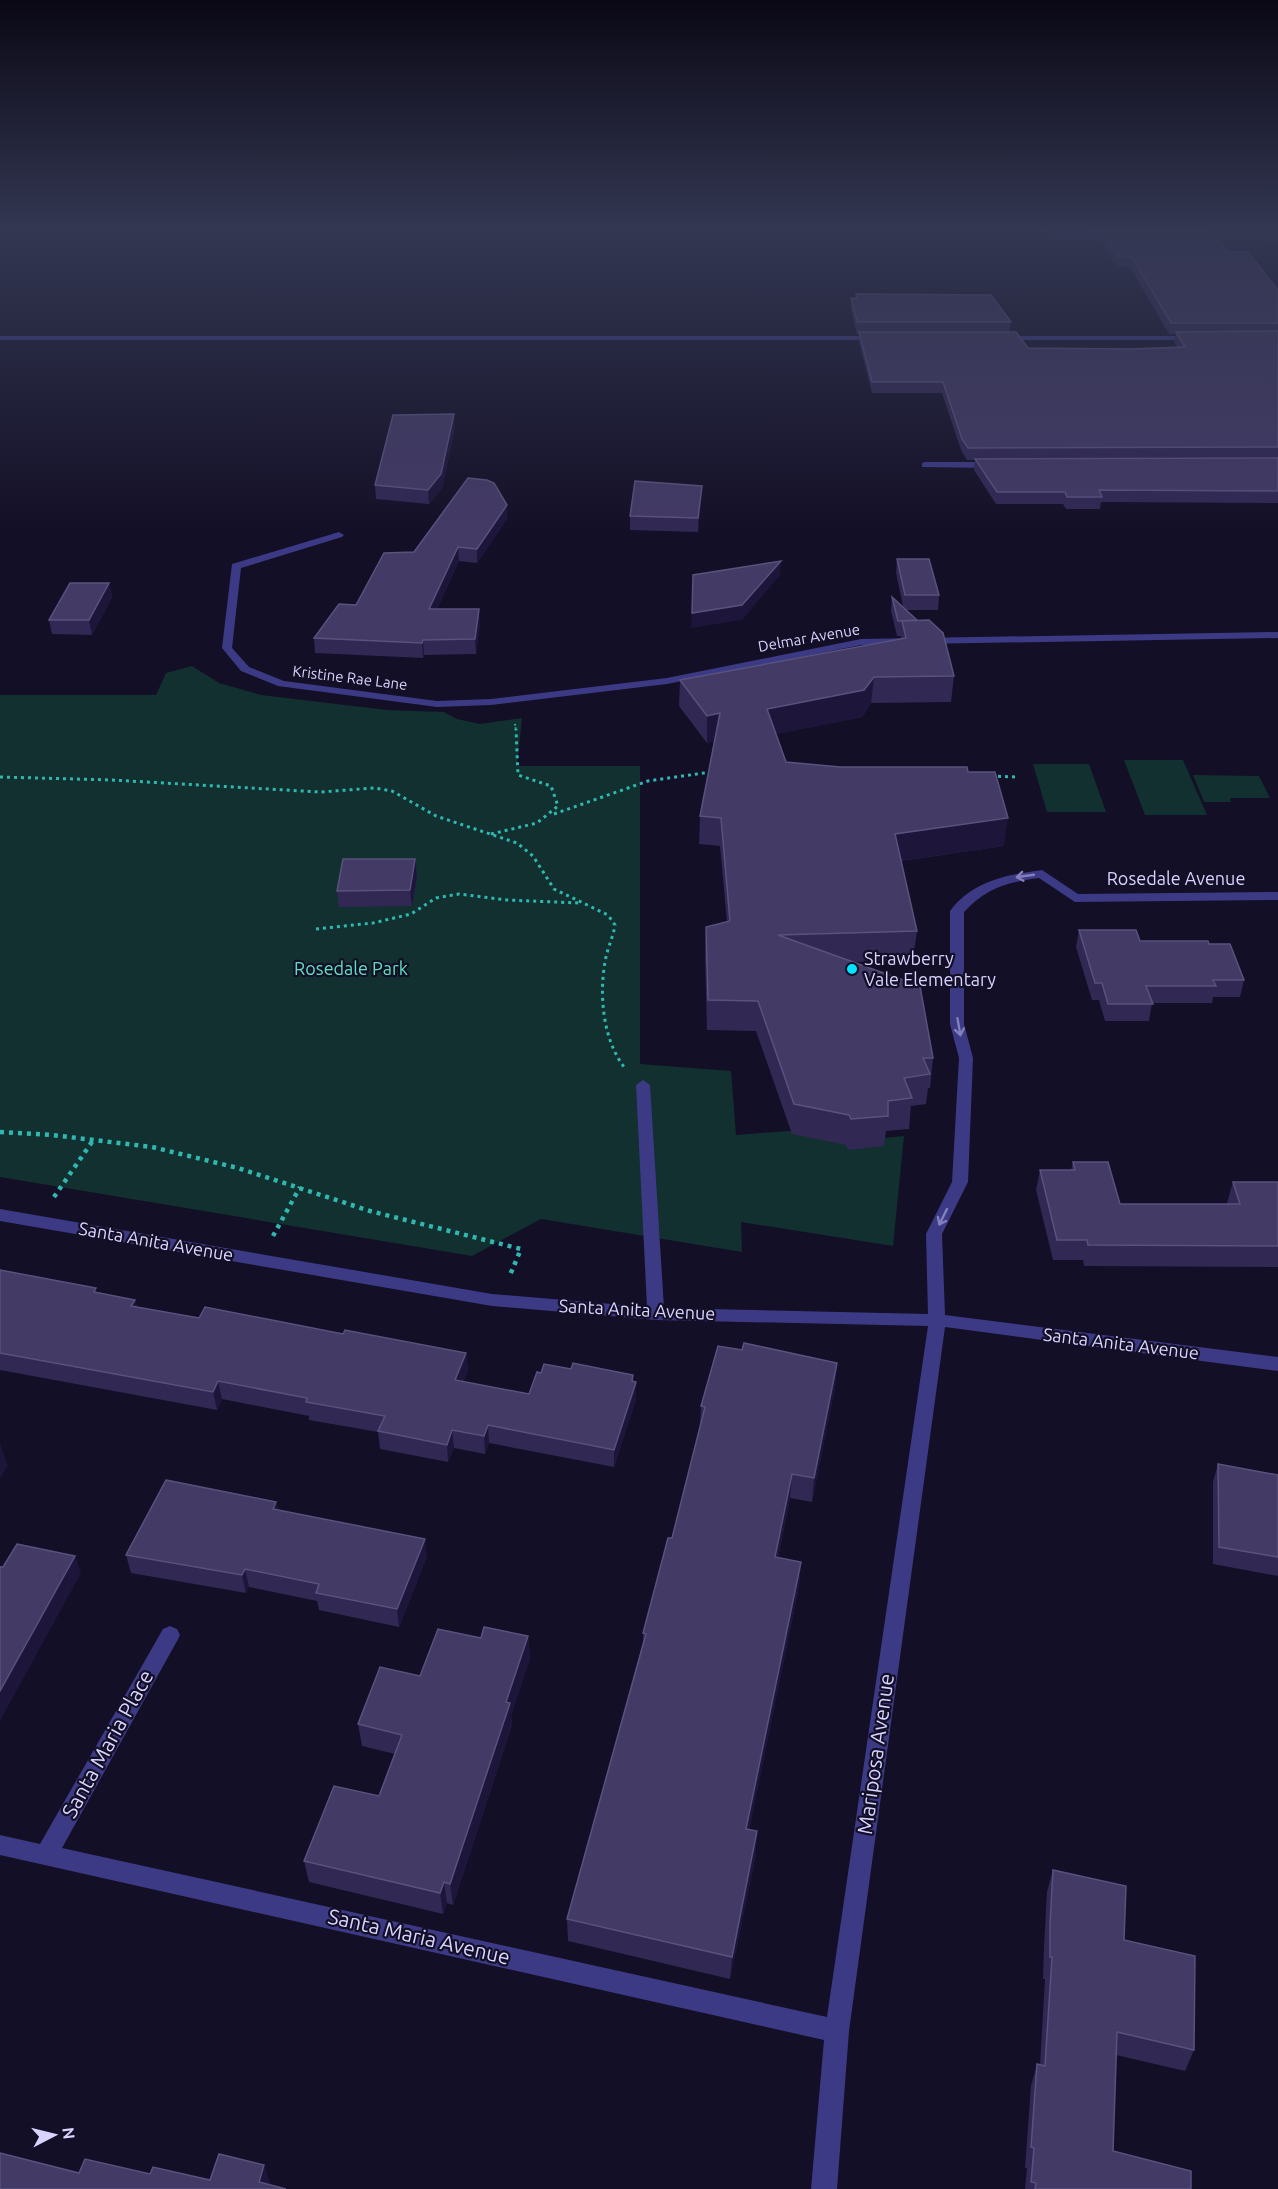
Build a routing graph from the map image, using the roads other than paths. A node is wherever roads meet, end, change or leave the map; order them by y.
1 (0, 338) edge
2 (892, 338) edge
3 (995, 338) edge
4 (1208, 338) edge
5 (924, 465) dead end
6 (1007, 465) edge
7 (339, 535) dead end
8 (1278, 635) edge
9 (491, 702) joint
10 (1278, 896) edge
11 (1075, 898) joint
12 (643, 1085) road end
13 (0, 1215) edge
14 (656, 1314) junction
15 (937, 1320) junction
16 (1278, 1364) edge
17 (170, 1635) dead end
18 (0, 1845) edge
19 (47, 1853) junction
20 (837, 2031) junction
21 (824, 2189) edge

1 - 2 street
3 - 4 street
5 - 6 street
7 - 9 street, Kristine Rae Lane
8 - 9 street, Delmar Avenue
10 - 11 street, Rosedale Avenue
11 -> 15 street, Mariposa Avenue
12 - 14 street
13 - 14 street, Santa Anita Avenue
14 - 15 street, Santa Anita Avenue
15 - 16 street, Santa Anita Avenue
15 - 20 street, Mariposa Avenue
17 - 19 street, Santa Maria Place
18 - 19 street, Santa Maria Avenue
19 - 20 street, Santa Maria Avenue
20 - 21 street, Mariposa Avenue

